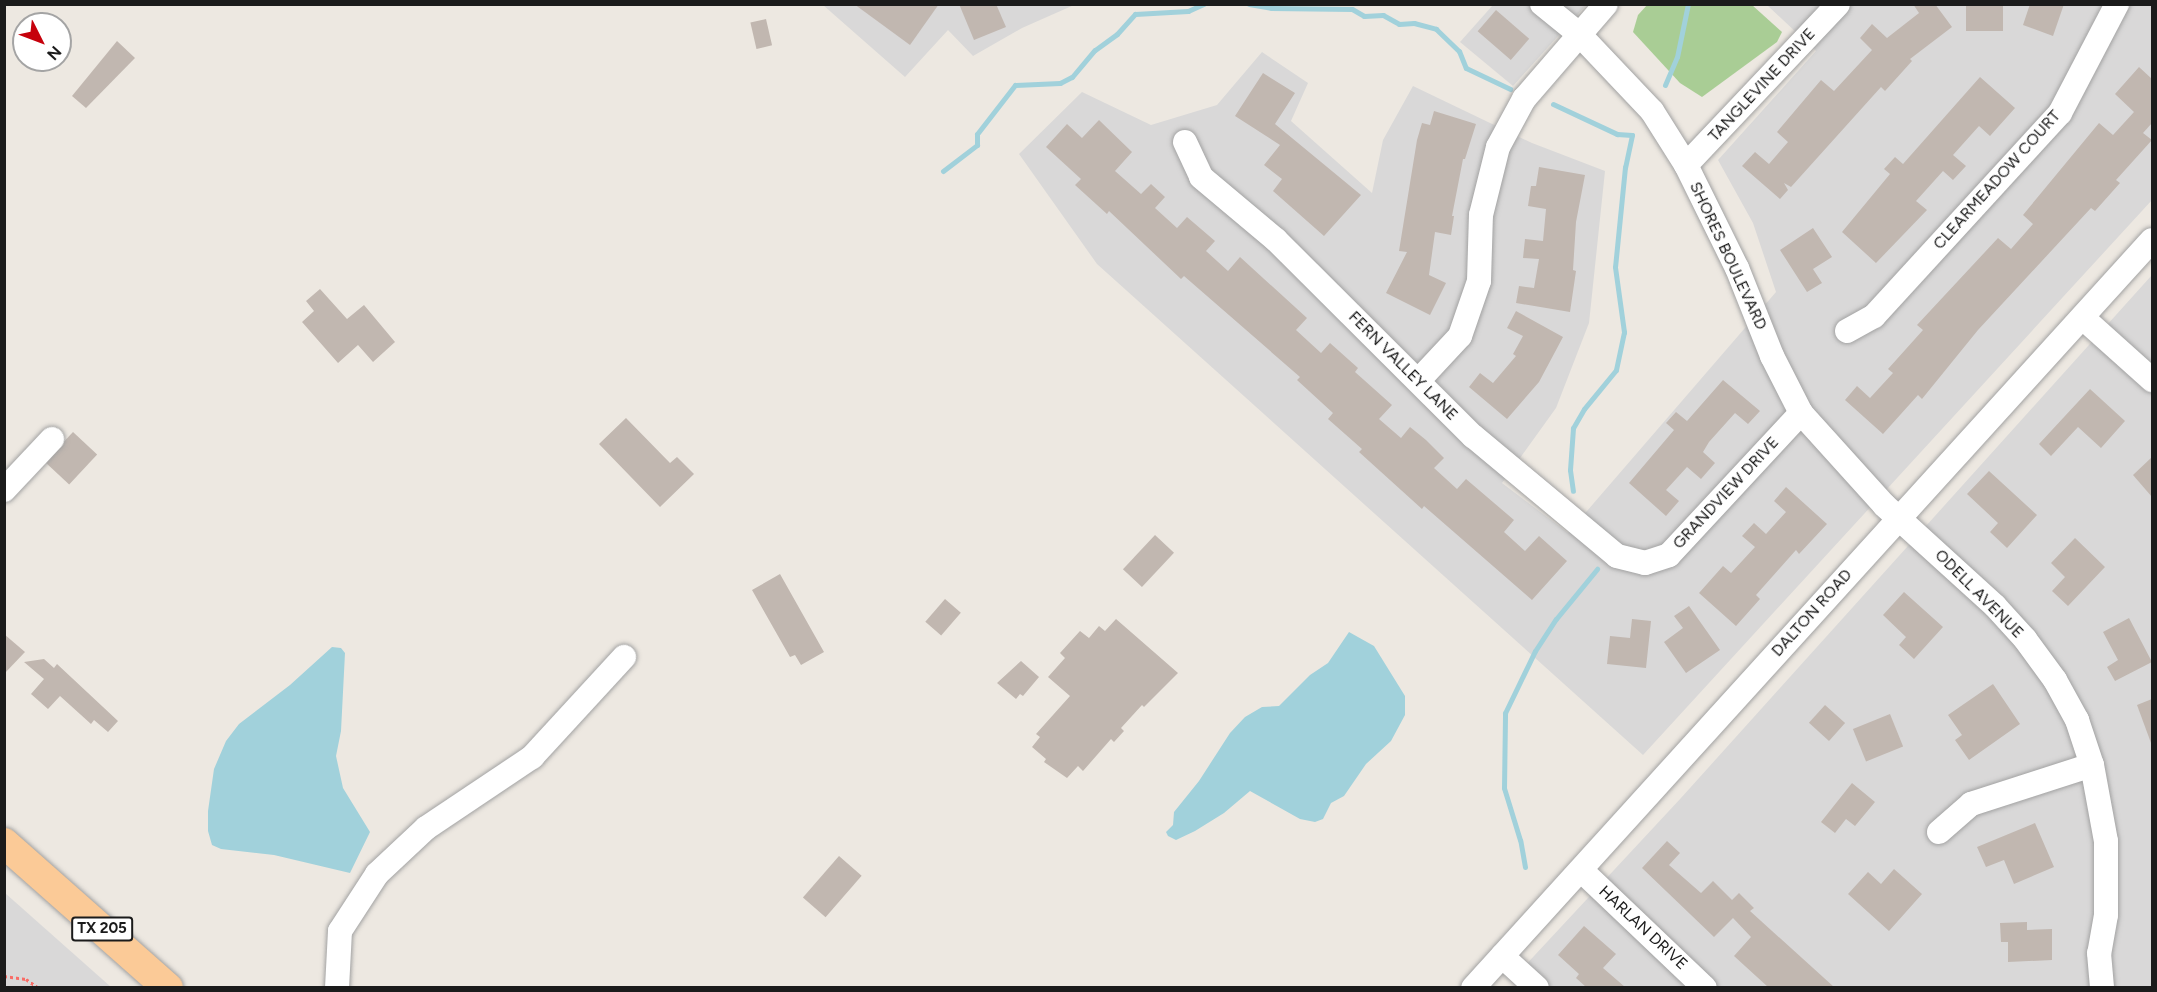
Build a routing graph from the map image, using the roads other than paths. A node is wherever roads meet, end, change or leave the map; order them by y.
1 (1542, 4) edge
2 (1606, 4) edge
3 (1838, 4) edge
4 (2117, 4) edge
5 (1579, 34) junction
6 (1185, 142) dead end
7 (1686, 165) junction
8 (2152, 240) edge
9 (2083, 318) junction
10 (1847, 331) dead end
11 (2152, 380) edge
12 (1419, 381) junction
13 (1801, 413) junction
14 (52, 439) dead end
15 (4, 490) edge
16 (1899, 518) junction
17 (1644, 563) joint
18 (624, 657) dead end
19 (2092, 765) junction
20 (1939, 832) dead end
21 (4, 843) edge
22 (1581, 870) junction
23 (1502, 957) junction
24 (166, 987) edge
25 (337, 987) edge
26 (1473, 987) edge
27 (1536, 987) edge
28 (1705, 987) edge
29 (2102, 987) edge

1 - 5 street, SHORES BOULEVARD
2 - 5 street
3 - 7 street, TANGLEVINE DRIVE
4 - 10 street, CLEARMEADOW COURT
5 - 7 street, SHORES BOULEVARD
5 - 12 street
6 - 12 street, FERN VALLEY LANE
7 - 13 street, SHORES BOULEVARD
8 - 9 street, DALTON ROAD
9 - 11 street
9 - 16 street, DALTON ROAD
12 - 17 street, FERN VALLEY LANE
13 - 16 street, SHORES BOULEVARD
13 - 17 street, GRANDVIEW DRIVE
14 - 15 street
16 - 19 street, ODELL AVENUE
16 - 22 street, DALTON ROAD
18 - 25 street
19 - 20 street
19 - 29 street, ODELL AVENUE
21 - 24 main road, TX 205
22 - 23 street, DALTON ROAD
22 - 28 street, HARLAN DRIVE
23 - 26 street, DALTON ROAD
23 - 27 street

